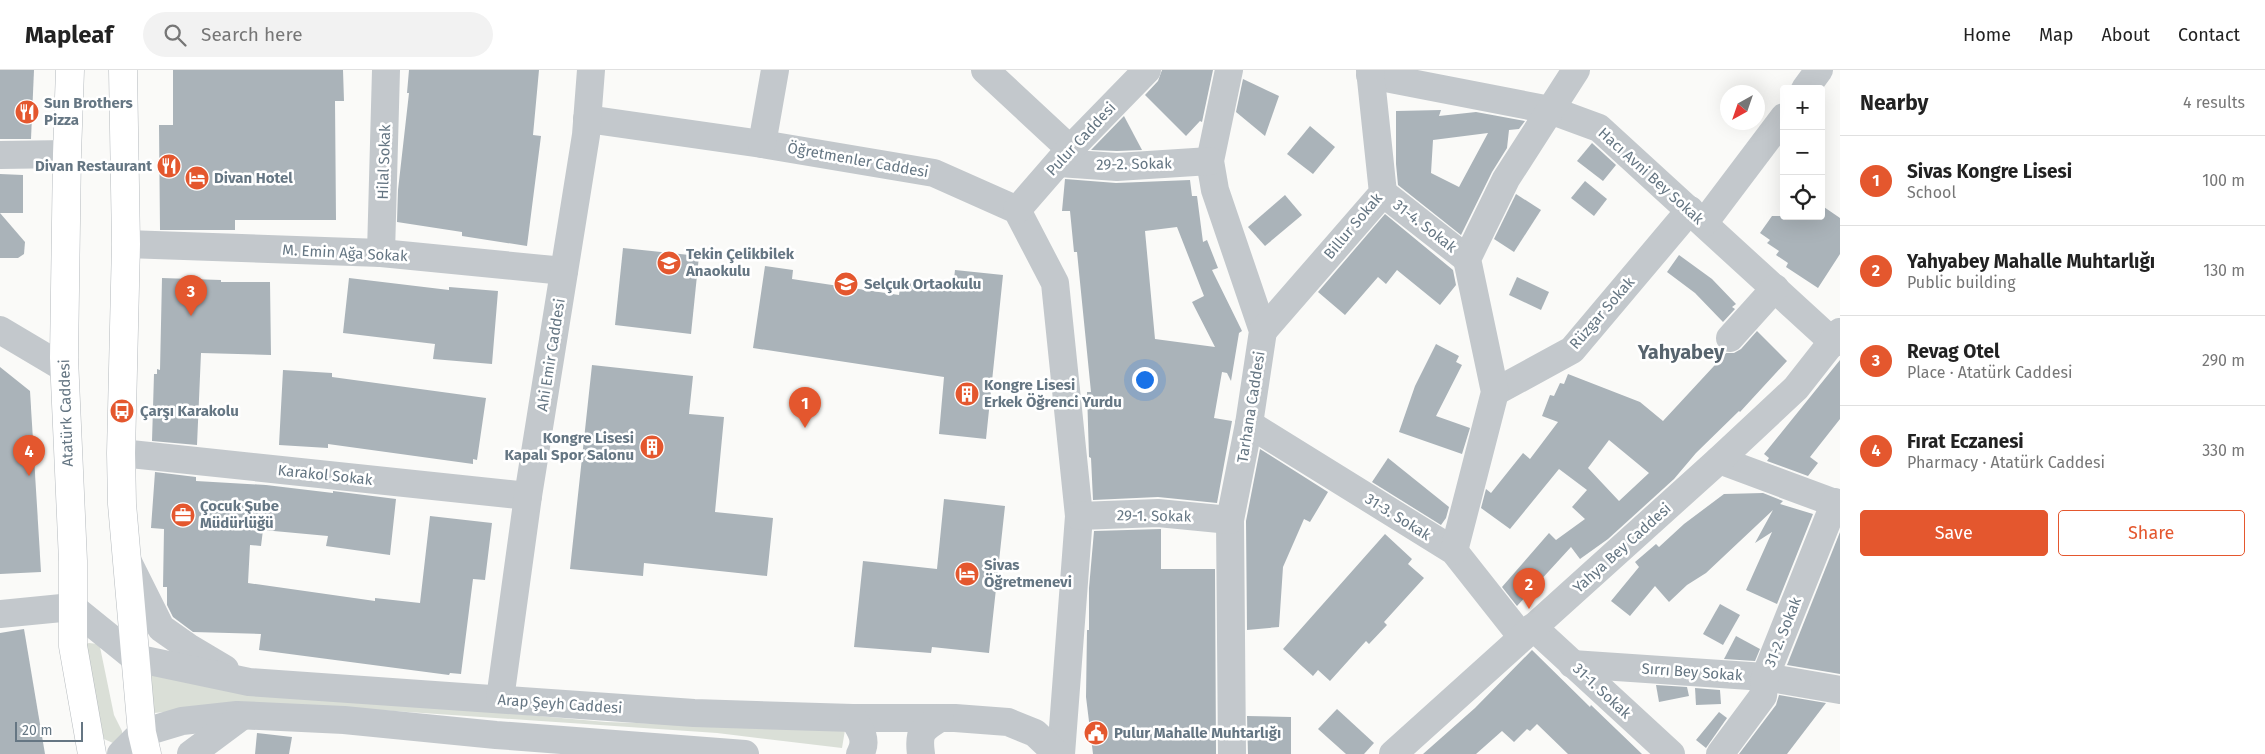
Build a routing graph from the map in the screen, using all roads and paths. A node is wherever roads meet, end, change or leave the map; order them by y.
1 (70, 70) edge
2 (123, 70) edge
3 (386, 70) edge
4 (591, 70) edge
5 (775, 70) edge
6 (985, 70) edge
7 (1147, 70) edge
8 (1229, 70) edge
9 (1576, 70) edge
10 (1819, 70) edge
11 (1370, 73) edge
12 (1808, 85) edge
13 (1550, 110) junction
14 (587, 119) junction
15 (1780, 122) edge
16 (762, 144) junction
17 (67, 154) junction
18 (0, 155) edge
19 (1065, 156) junction
20 (1210, 161) junction
21 (1383, 193) junction
22 (1017, 210) junction
23 (1697, 216) junction
24 (126, 244) junction
25 (381, 253) junction
26 (1467, 259) junction
27 (564, 271) junction
28 (1775, 288) junction
29 (0, 330) edge
30 (1263, 331) junction
31 (1837, 337) edge
32 (1730, 338) dead end
33 (64, 368) junction
34 (1495, 392) junction
35 (1250, 424) junction
36 (121, 453) junction
37 (1720, 460) junction
38 (528, 496) junction
39 (1837, 503) edge
40 (1079, 516) junction
41 (1230, 520) junction
42 (1454, 551) junction
43 (125, 557) junction
44 (72, 607) junction
45 (0, 614) edge
46 (1528, 632) junction
47 (135, 658) junction
48 (1572, 664) junction
49 (1765, 677) junction
50 (249, 682) junction
51 (1840, 690) edge
52 (500, 699) junction
53 (242, 716) junction
54 (853, 718) junction
55 (940, 718) junction
56 (144, 743) edge
57 (495, 745) edge
58 (92, 754) edge
59 (121, 754) edge
60 (191, 754) edge
61 (746, 754) edge
62 (860, 754) edge
63 (921, 754) edge
64 (1057, 754) edge
65 (1061, 754) edge
66 (1232, 754) edge
67 (1393, 754) edge
68 (1670, 754) edge
69 (1720, 754) edge

1 - 17 main road, Atatürk Caddesi
2 - 24 main road
3 - 25 street, Hilal Sokak
4 - 14 street, Ahi Emir Caddesi
5 - 16 street
6 - 19 street
7 - 19 street, Pulur Caddesi
8 - 20 street, Tarhana Caddesi
9 - 13 street
10 - 12 street
11 - 13 street, Hacı Avni Bey Sokak
11 - 21 street, Billur Sokak
13 - 23 street, Hacı Avni Bey Sokak
13 - 26 street
14 - 16 street, Öğretmenler Caddesi
14 - 27 street, Ahi Emir Caddesi
15 - 23 street, Rüzgar Sokak
16 - 22 street, Öğretmenler Caddesi
17 - 18 street
17 - 33 main road, Atatürk Caddesi
19 - 20 street, 29-2. Sokak
19 - 22 street, Pulur Caddesi
20 - 30 street, Tarhana Caddesi
21 - 26 street, 31-4. Sokak
21 - 30 street, Billur Sokak
22 - 40 street
23 - 28 street, Hacı Avni Bey Sokak
23 - 34 street, Rüzgar Sokak
24 - 25 street, M. Emin Ağa Sokak
24 - 36 main road
25 - 27 street, M. Emin Ağa Sokak
26 - 34 street
27 - 38 street, Ahi Emir Caddesi
28 - 31 street, Hacı Avni Bey Sokak
28 - 32 street
29 - 33 street
30 - 35 street, Tarhana Caddesi
31 - 37 street, Yahya Bey Caddesi
33 - 44 main road, Atatürk Caddesi
34 - 42 street
35 - 41 street, Tarhana Caddesi
35 - 42 street, 31-3. Sokak
36 - 38 street, Karakol Sokak
36 - 43 main road
37 - 39 street
37 - 46 street, Yahya Bey Caddesi
38 - 52 street, Ahi Emir Caddesi
39 - 49 street, 31-2. Sokak
40 - 41 street, 29-1. Sokak
40 - 65 street
41 - 66 street, Tarhana Caddesi
42 - 46 street, 31-3. Sokak
43 - 47 main road
43 - 50 street
44 - 45 street
44 - 47 street, Arap Şeyh Caddesi
44 - 58 main road, Atatürk Caddesi
46 - 48 street, 31-1. Sokak
46 - 67 street, Yahya Bey Caddesi
47 - 50 street, Arap Şeyh Caddesi
47 - 56 main road
48 - 49 street, Sırrı Bey Sokak
48 - 68 street, 31-1. Sokak
49 - 51 street, Sırrı Bey Sokak
49 - 69 street, 31-2. Sokak
50 - 52 street, Arap Şeyh Caddesi
52 - 54 street, Arap Şeyh Caddesi
53 - 56 street
53 - 57 street
53 - 60 street
54 - 55 street, Arap Şeyh Caddesi
54 - 62 street
55 - 63 street
55 - 64 street, Arap Şeyh Caddesi
56 - 59 street
57 - 61 street

